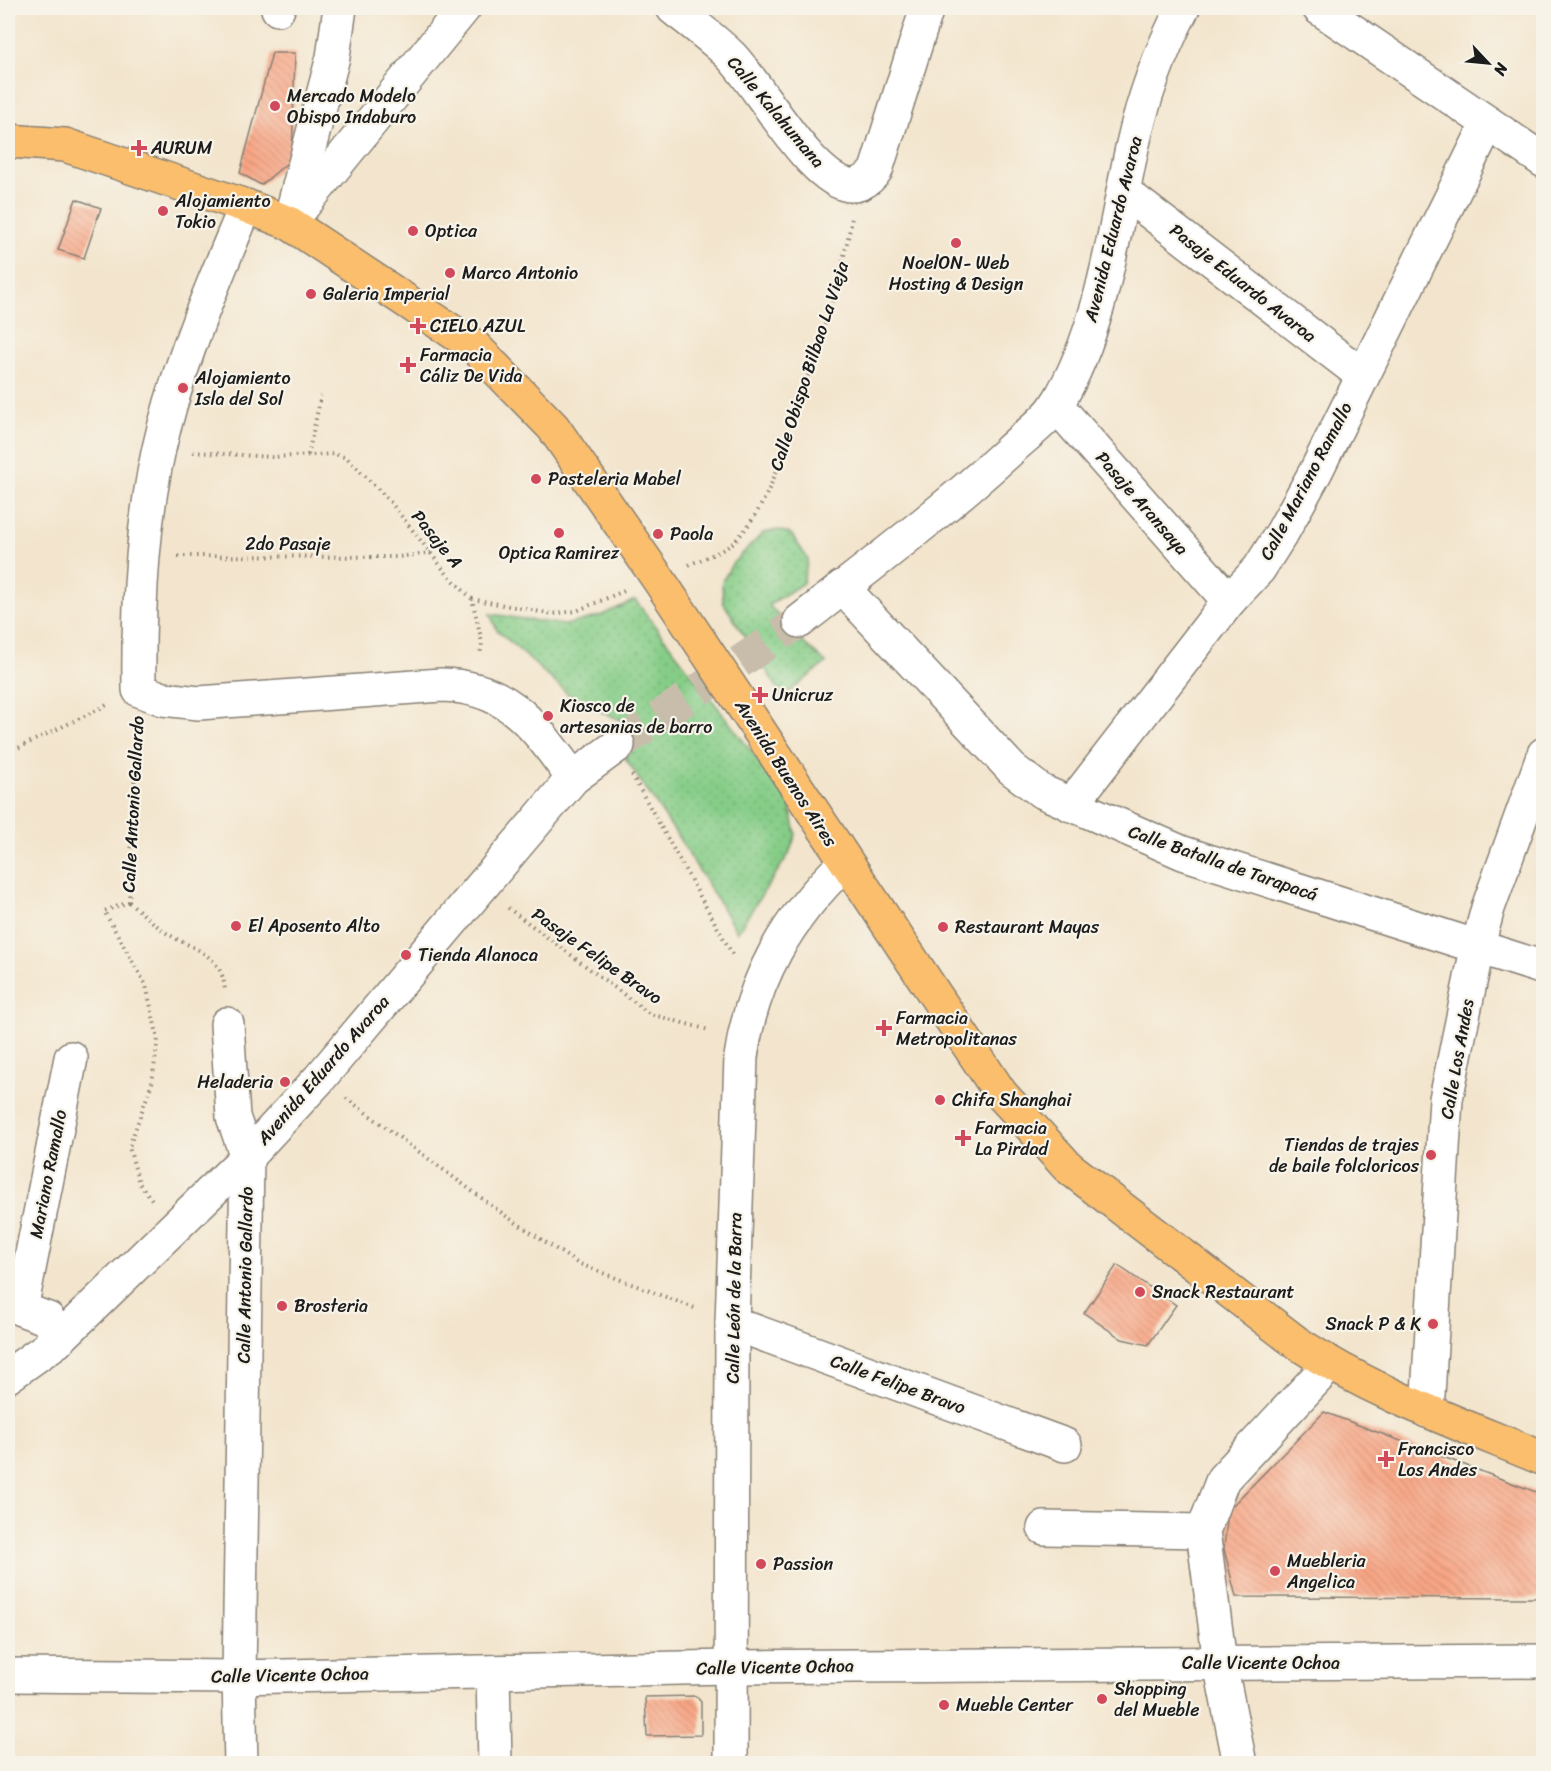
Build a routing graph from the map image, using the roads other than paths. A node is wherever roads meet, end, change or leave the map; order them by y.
1 (340, 8) edge
2 (464, 8) edge
3 (673, 8) edge
4 (927, 8) edge
5 (1183, 8) edge
6 (1319, 8) edge
7 (1488, 123) junction
8 (8, 141) edge
9 (1544, 161) edge
10 (1124, 192) junction
11 (246, 206) junction
12 (289, 223) junction
13 (1362, 375) junction
14 (1056, 405) junction
15 (843, 588) junction
16 (1228, 600) junction
17 (800, 621) tunnel mouth
18 (617, 746) tunnel mouth
19 (1544, 754) edge
20 (573, 778) junction
21 (1071, 805) junction
22 (845, 863) junction
23 (1477, 949) junction
24 (1544, 968) edge
25 (227, 1024) road end
26 (71, 1058) dead end
27 (247, 1157) junction
28 (732, 1323) junction
29 (57, 1341) junction
30 (1330, 1364) junction
31 (8, 1376) edge
32 (1427, 1411) junction
33 (1065, 1445) dead end
34 (1544, 1459) edge
35 (1044, 1528) dead end
36 (1203, 1531) junction
37 (1544, 1661) edge
38 (1220, 1663) junction
39 (730, 1667) junction
40 (493, 1672) junction
41 (8, 1675) edge
42 (238, 1677) junction
43 (241, 1764) edge
44 (495, 1764) edge
45 (732, 1764) edge
46 (1240, 1764) edge

1 - 12 street
2 - 12 street
3 - 4 street, Calle Kalahumana
5 - 10 street, Avenida Eduardo Avaroa
6 - 7 street
7 - 9 street
7 - 13 street, Calle Mariano Ramallo
8 - 11 main road, Avenida Buenos Aires
10 - 13 street, Pasaje Eduardo Avaroa
10 - 14 street, Avenida Eduardo Avaroa
11 - 12 main road, Avenida Buenos Aires
11 - 20 street, Calle Antonio Gallardo
12 - 22 main road, Avenida Buenos Aires
13 - 16 street, Calle Mariano Ramallo
14 - 15 street, Avenida Eduardo Avaroa
14 - 16 street, Pasaje Aransaya
15 - 17 street, Avenida Eduardo Avaroa
15 - 21 street, Calle Batalla de Tarapacá
16 - 21 street, Calle Mariano Ramallo
18 - 20 street, Avenida Eduardo Avaroa
19 - 23 street, Calle Los Andes
20 - 27 street, Avenida Eduardo Avaroa
21 - 23 street, Calle Batalla de Tarapacá
22 - 28 street, Calle León de la Barra
22 - 30 main road, Avenida Buenos Aires
23 - 24 street, Calle Batalla de Tarapacá
23 - 32 street, Calle Los Andes
25 - 27 street, Calle Antonio Gallardo
26 - 29 street, Mariano Ramallo
27 - 29 street, Avenida Eduardo Avaroa
27 - 42 street, Calle Antonio Gallardo
28 - 33 street, Calle Felipe Bravo
28 - 39 street, Calle León de la Barra
29 - 31 street, Avenida Eduardo Avaroa
30 - 32 main road, Avenida Buenos Aires
30 - 36 street
32 - 34 main road, Avenida Buenos Aires
35 - 36 street
36 - 38 street
37 - 38 street, Calle Vicente Ochoa
38 - 39 street, Calle Vicente Ochoa
38 - 46 street
39 - 40 street, Calle Vicente Ochoa
39 - 45 street, Calle León de la Barra
40 - 42 street, Calle Vicente Ochoa
40 - 44 street
41 - 42 street, Calle Vicente Ochoa
42 - 43 street, Calle Antonio Gallardo

